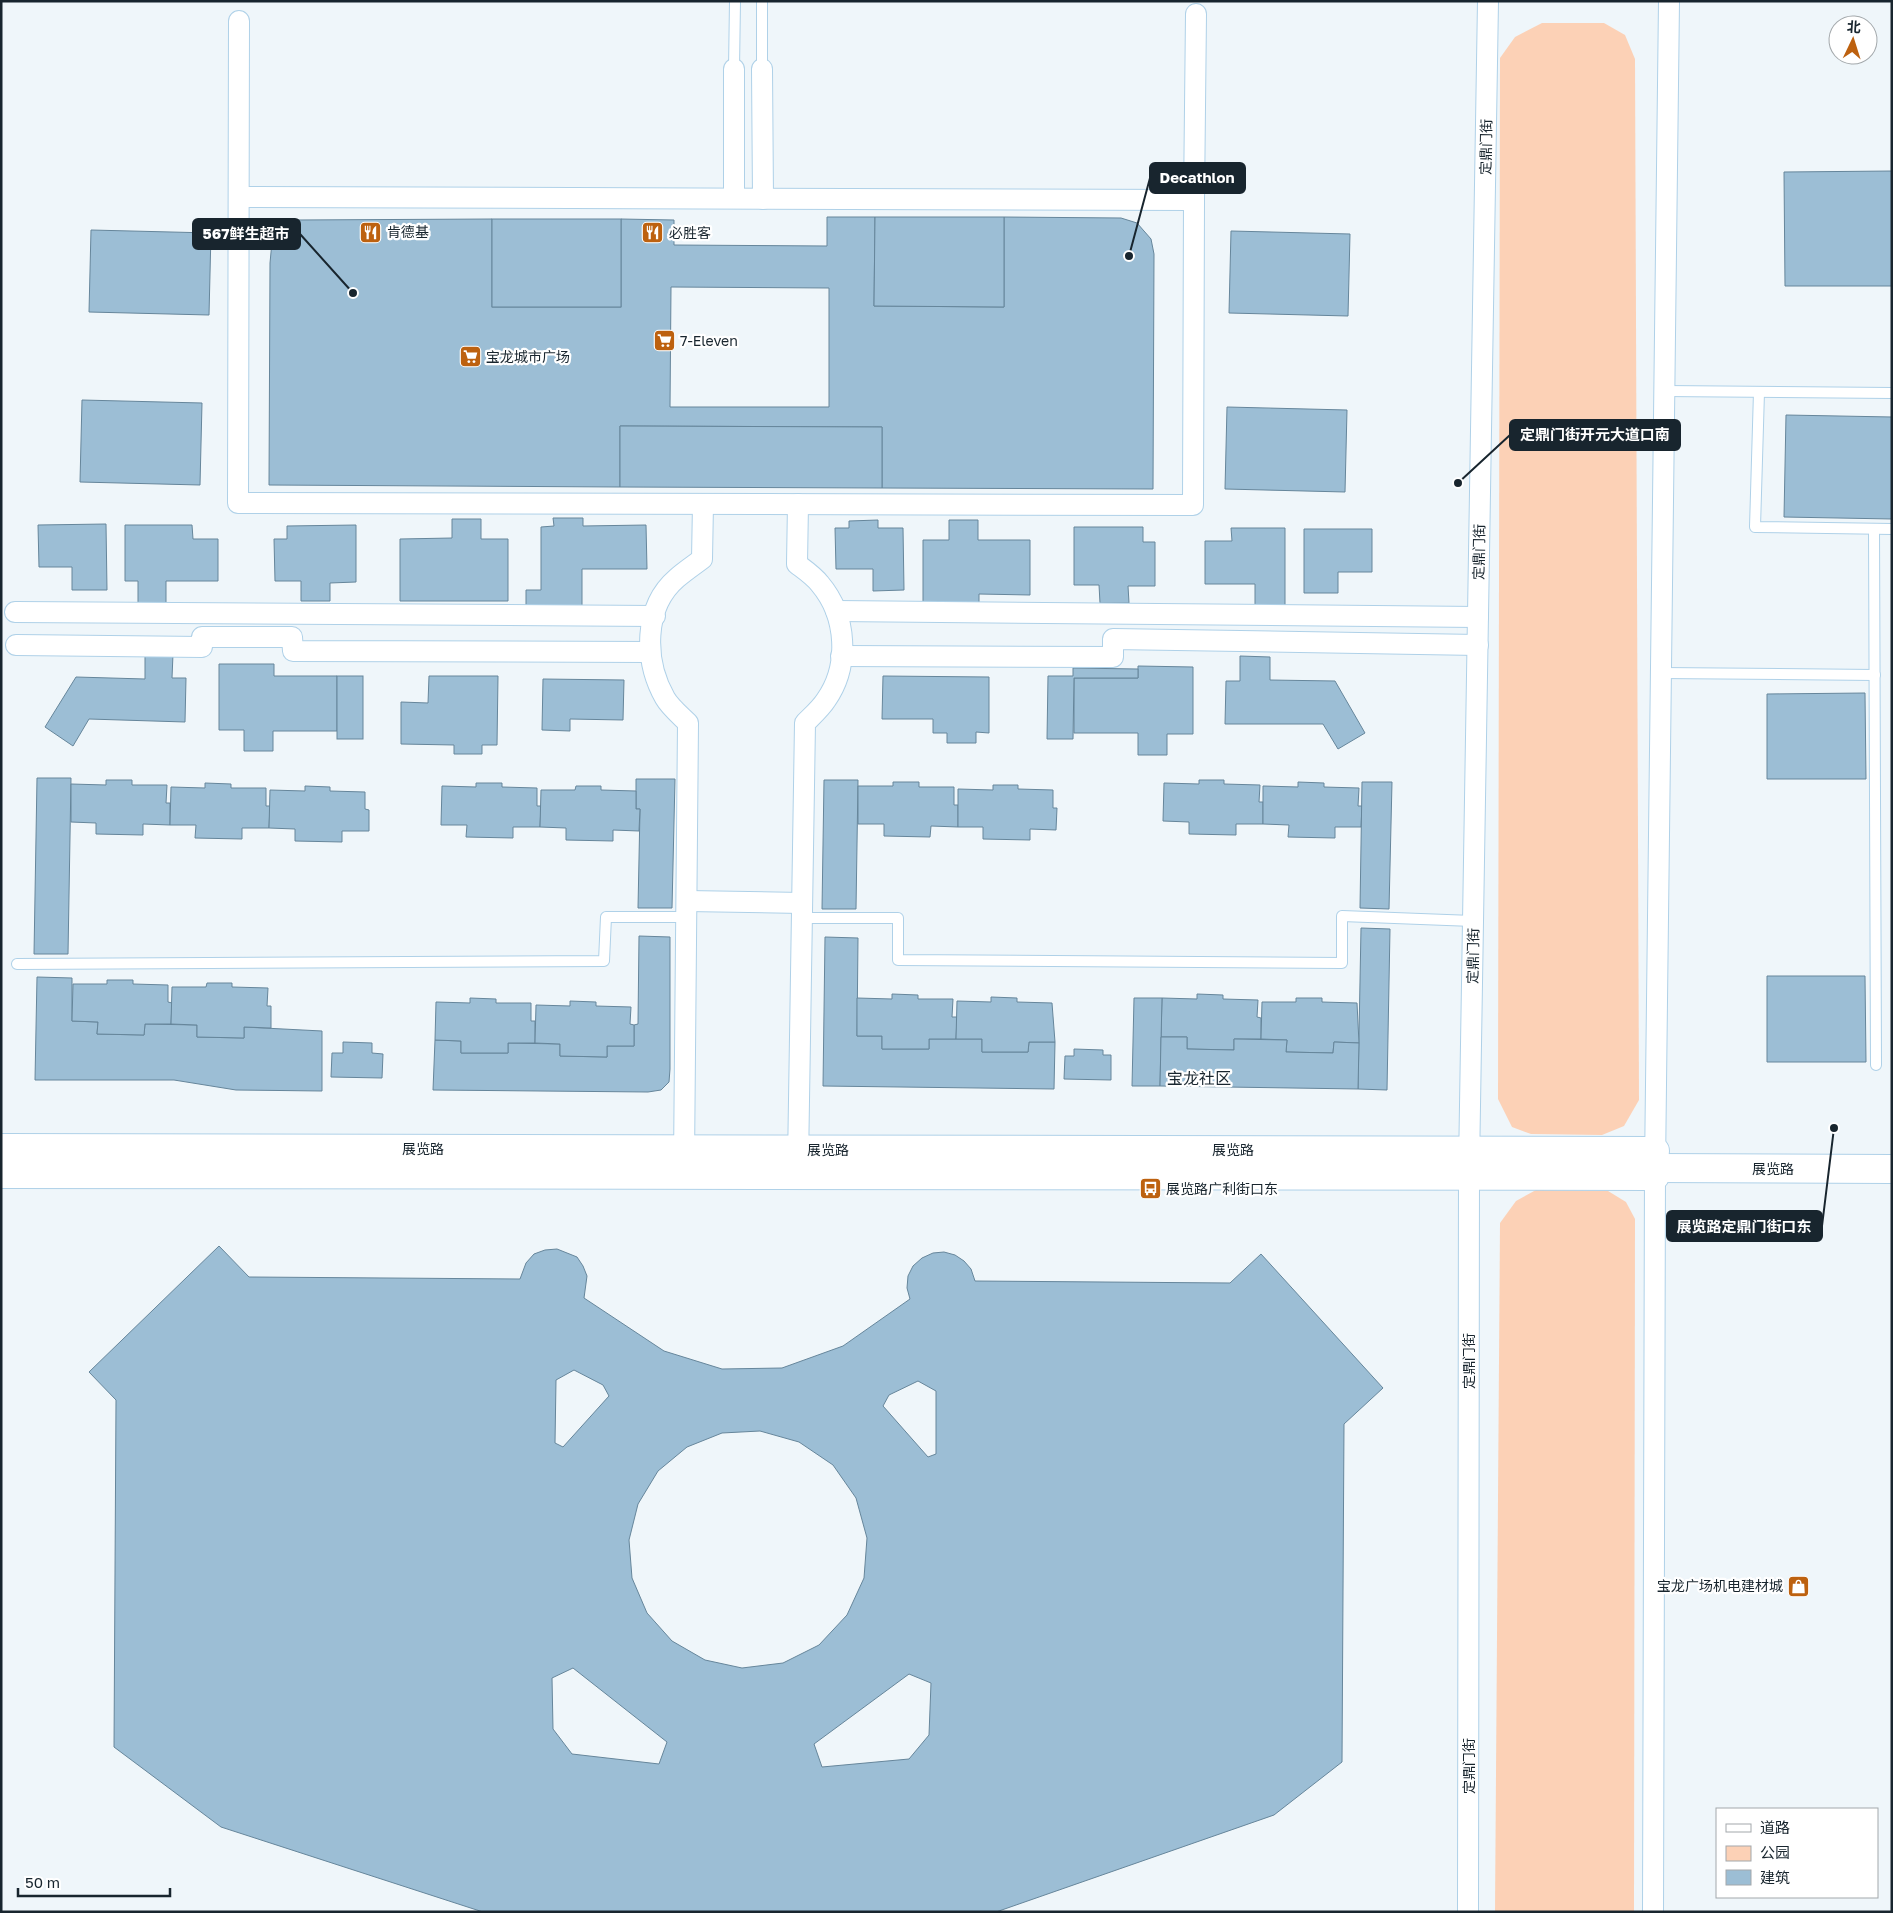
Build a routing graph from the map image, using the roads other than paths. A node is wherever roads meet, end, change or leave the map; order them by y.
1 (734, 1) edge
2 (762, 1) edge
3 (1488, 1) edge
4 (1669, 1) edge
5 (1196, 14) dead end
6 (239, 21) dead end
7 (734, 69) joint
8 (762, 69) joint
9 (239, 197) junction
10 (734, 198) junction
11 (763, 199) junction
12 (1194, 200) junction
13 (1664, 392) junction
14 (1759, 392) junction
15 (1892, 393) edge
16 (703, 504) junction
17 (798, 504) junction
18 (1874, 529) junction
19 (1892, 529) edge
20 (836, 611) junction
21 (15, 612) dead end
22 (655, 616) junction
23 (1478, 617) junction
24 (1478, 644) junction
25 (16, 645) dead end
26 (650, 652) junction
27 (841, 656) junction
28 (1661, 673) junction
29 (1875, 675) junction
30 (687, 909) junction
31 (802, 910) junction
32 (1473, 921) junction
33 (17, 964) dead end
34 (1876, 1065) dead end
35 (1, 1148) edge
36 (684, 1162) junction
37 (798, 1162) junction
38 (1469, 1163) junction
39 (1655, 1165) junction
40 (1892, 1169) edge
41 (1, 1174) edge
42 (1468, 1912) edge
43 (1653, 1912) edge

1 - 7 lane
2 - 8 lane
3 - 23 street, 定鼎门街
4 - 13 street
5 - 12 street
6 - 9 street
7 - 10 street
8 - 11 street
9 - 10 street
9 - 16 street
10 - 11 street
11 - 12 street
12 - 17 street
13 - 14 lane
13 - 28 street
14 - 15 lane
14 - 18 lane
16 - 17 street
16 - 22 street
17 - 20 street
18 - 19 lane
18 - 29 lane
20 - 23 street
20 - 27 street
21 - 22 street
22 - 26 street
23 - 24 street, 定鼎门街
24 - 27 street
24 - 32 street, 定鼎门街
25 - 26 street
26 - 30 street
27 - 31 street
28 - 29 lane
28 - 39 street
29 - 34 lane
30 - 31 street
30 - 33 lane
30 - 36 street
31 - 32 lane
31 - 37 street
32 - 38 street, 定鼎门街
35 - 36 street, 展览路
36 - 37 street, 展览路
36 - 41 street, 展览路
37 - 38 street, 展览路
38 - 39 street, 展览路
38 - 42 street, 定鼎门街
39 - 40 street, 展览路
39 - 43 street

